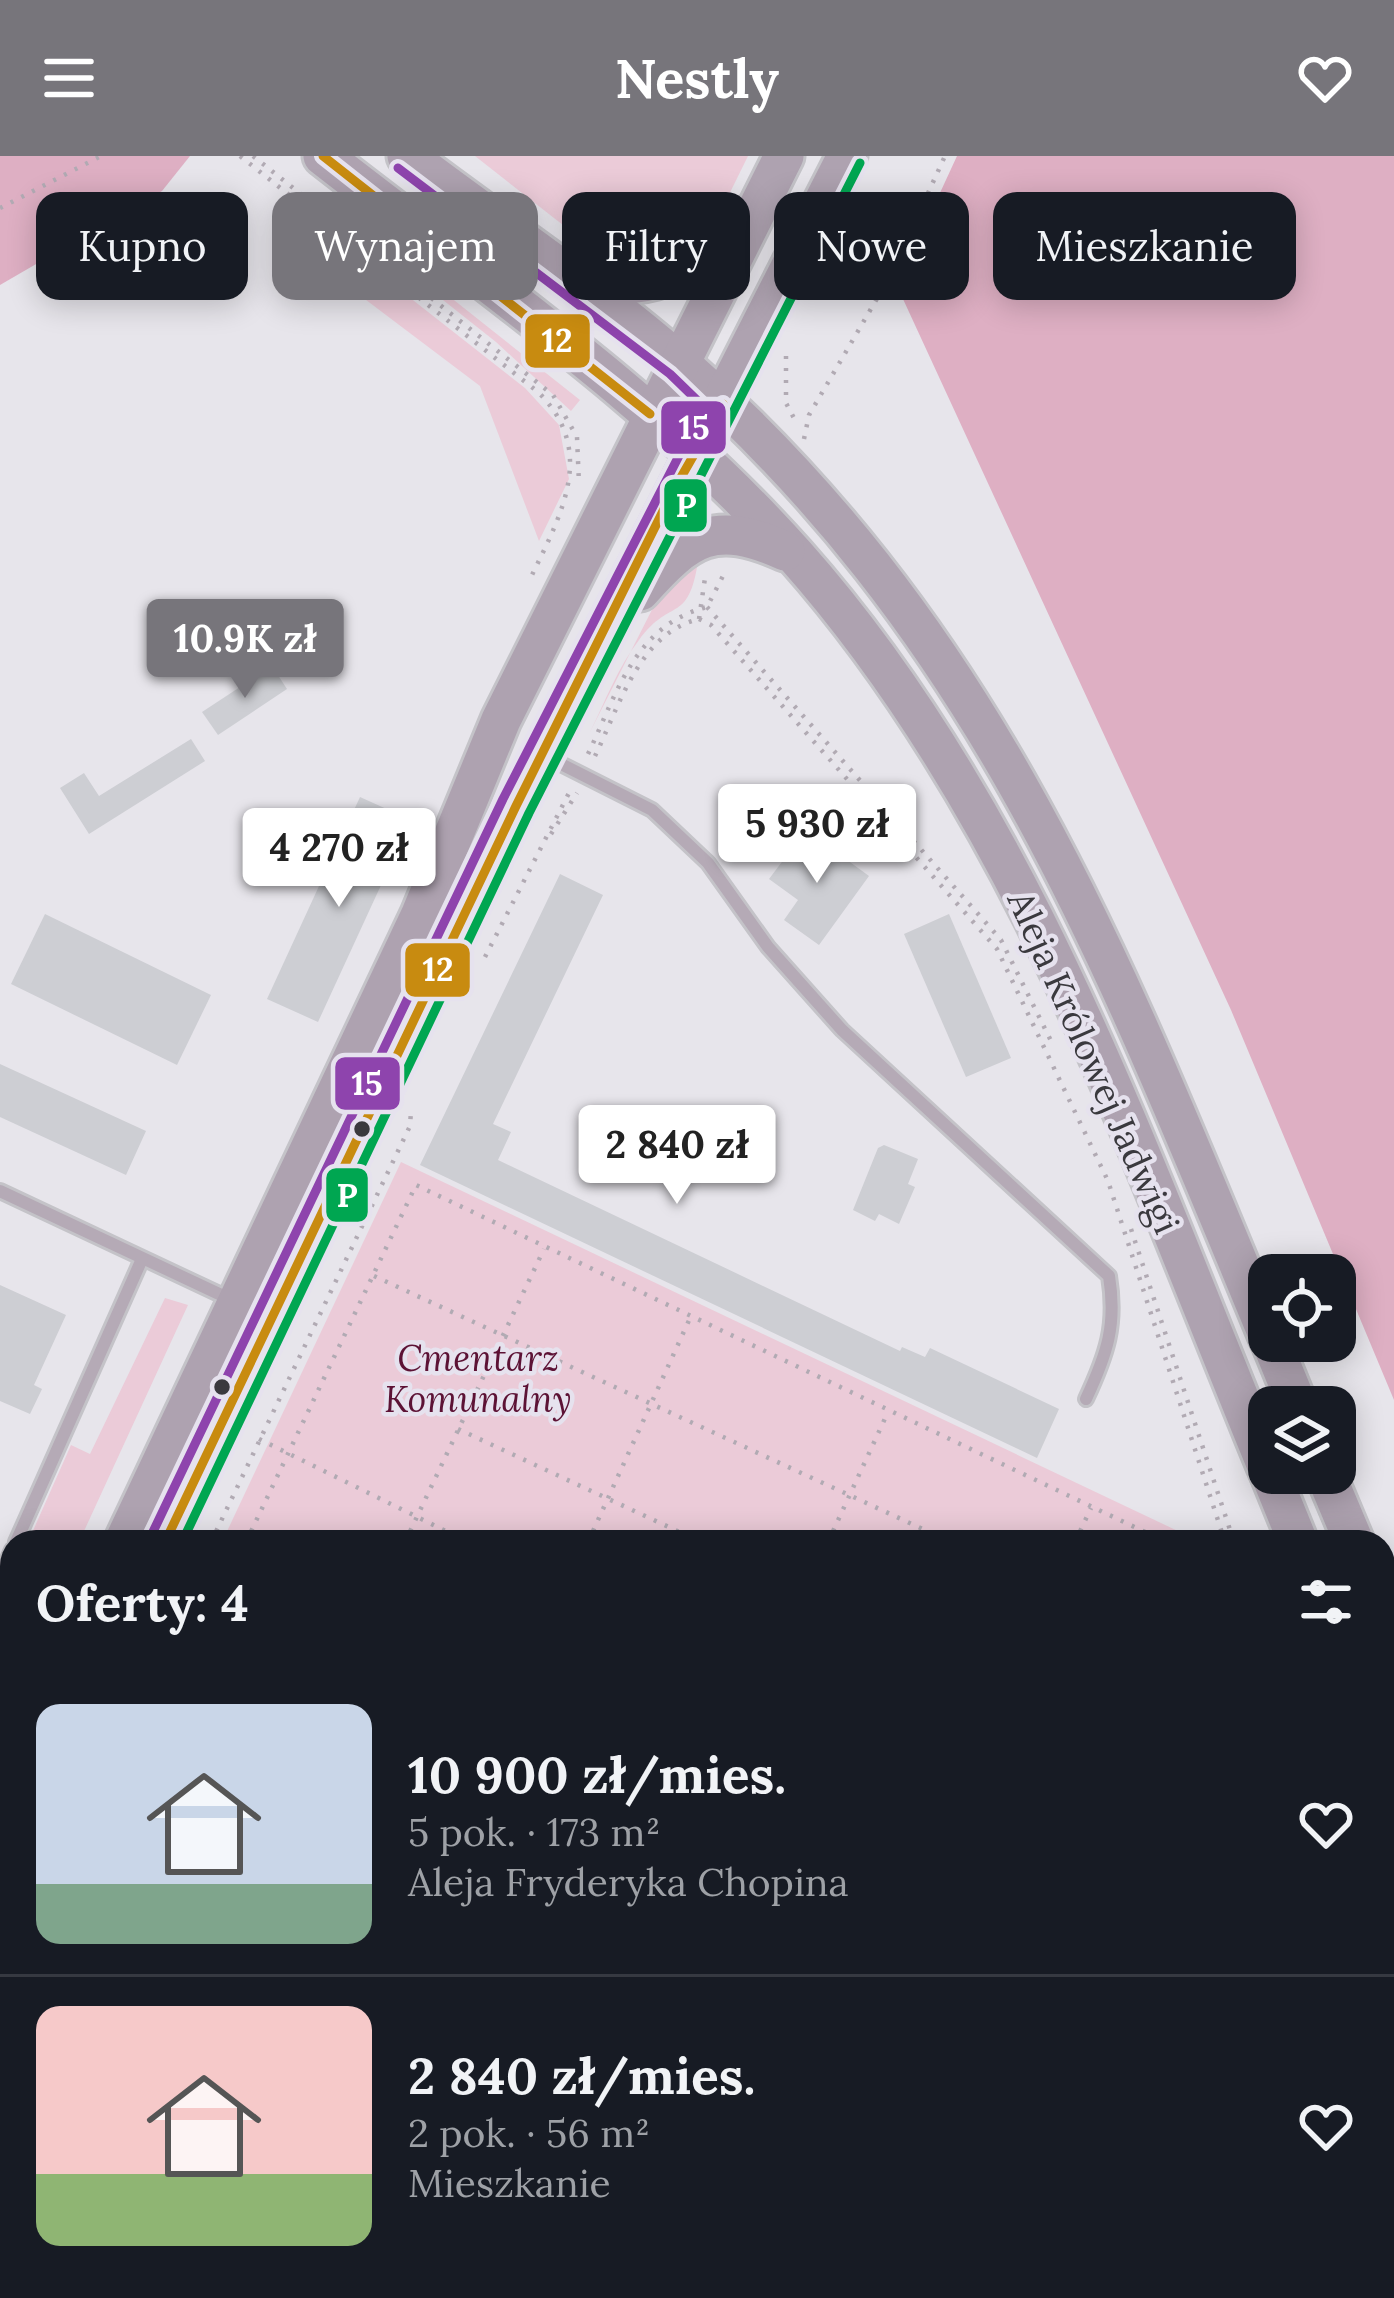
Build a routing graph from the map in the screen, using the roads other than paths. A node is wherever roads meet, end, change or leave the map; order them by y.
1 (323, 156) edge
2 (406, 156) edge
3 (847, 156) edge
4 (775, 173) edge
5 (750, 204) edge
6 (562, 274) edge
7 (596, 300) edge
8 (680, 363) junction
9 (724, 404) junction
10 (650, 414) junction
11 (695, 454) junction
12 (796, 556) junction
13 (605, 631) junction
14 (489, 748) junction
15 (538, 765) junction
16 (0, 1191) edge
17 (142, 1259) junction
18 (1248, 1286) edge
19 (235, 1302) junction
20 (1086, 1399) dead end
21 (1248, 1422) edge
22 (1278, 1494) edge
23 (1334, 1494) edge
24 (21, 1530) edge
25 (130, 1530) edge
26 (171, 1530) edge
27 (1293, 1530) edge
28 (1349, 1530) edge

1 - 10 main road, Aleja Królowej Jadwigi
2 - 6 main road, Aleja Królowej Jadwigi
3 - 9 main road
4 - 5 main road
4 - 8 main road
7 - 8 main road, Aleja Królowej Jadwigi
8 - 9 main road, Aleja Królowej Jadwigi
8 - 10 main road
9 - 11 main road
9 - 18 main road, Aleja Królowej Jadwigi
10 - 11 main road, Aleja Królowej Jadwigi
10 - 14 main road
11 - 12 main road, Aleja Królowej Jadwigi
11 - 13 main road
12 - 13 main road
12 - 21 main road, Aleja Królowej Jadwigi
13 - 15 main road
14 - 15 lane
14 - 19 main road
15 - 20 lane
15 - 26 main road
16 - 17 lane
17 - 19 lane
17 - 24 lane
19 - 25 main road
22 - 27 main road, Aleja Królowej Jadwigi
23 - 28 main road

